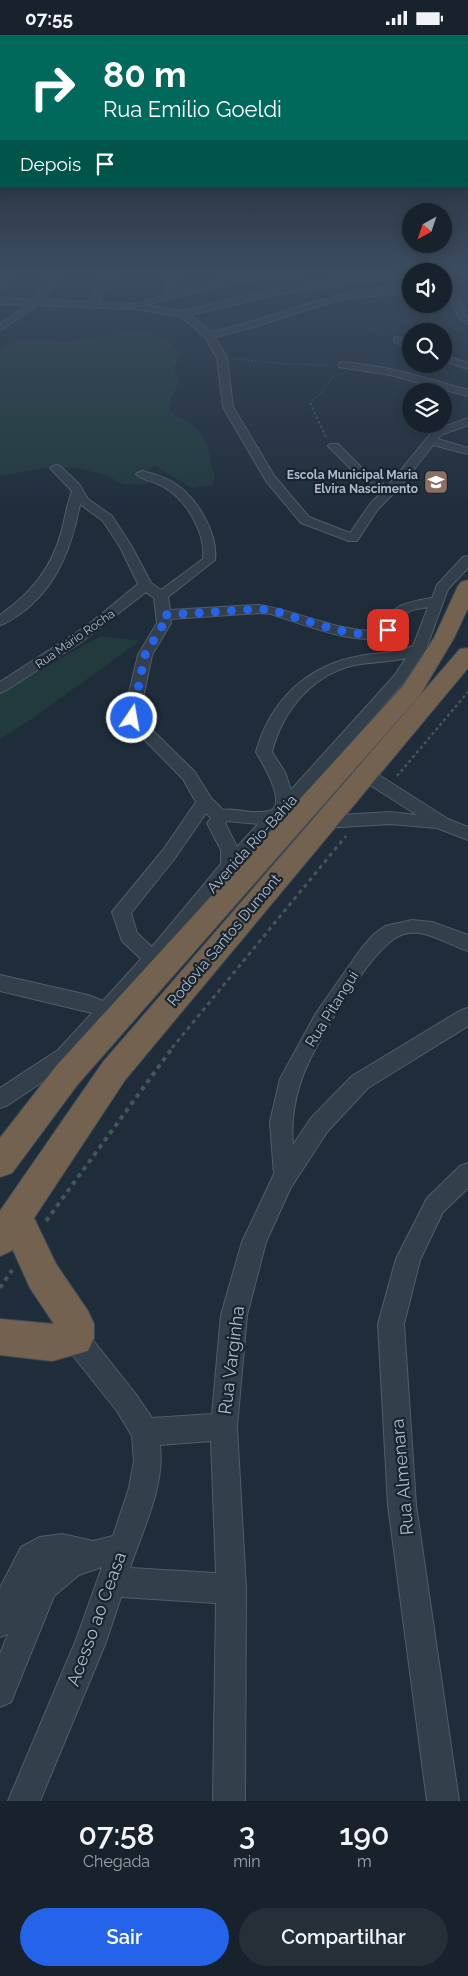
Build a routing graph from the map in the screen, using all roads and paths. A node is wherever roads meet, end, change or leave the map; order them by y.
1 (219, 352) edge
2 (468, 353) edge
3 (222, 358) junction
4 (452, 362) edge
5 (455, 363) junction
6 (342, 365) junction
7 (468, 367) edge
8 (468, 393) edge
9 (468, 421) edge
10 (431, 441) junction
11 (334, 445) joint
12 (468, 451) edge
13 (56, 468) dead end
14 (142, 474) dead end
15 (77, 492) junction
16 (388, 493) junction
17 (352, 538) joint
18 (468, 560) edge
19 (145, 585) junction
20 (466, 590) edge
21 (161, 596) junction
22 (436, 601) junction
23 (163, 615) junction
24 (0, 621) edge
25 (419, 649) junction
26 (468, 654) edge
27 (0, 688) edge
28 (468, 692) edge
29 (366, 774) junction
30 (387, 788) junction
31 (205, 802) junction
32 (281, 812) junction
33 (220, 817) junction
34 (360, 820) junction
35 (324, 822) junction
36 (442, 823) junction
37 (468, 834) edge
38 (230, 865) junction
39 (468, 944) edge
40 (157, 964) junction
41 (0, 983) edge
42 (115, 1010) junction
43 (468, 1016) edge
44 (0, 1099) edge
45 (0, 1163) edge
46 (468, 1173) edge
47 (286, 1176) junction
48 (15, 1234) edge
49 (0, 1288) edge
50 (0, 1337) edge
51 (75, 1338) junction
52 (224, 1427) junction
53 (145, 1431) junction
54 (122, 1548) junction
55 (90, 1554) junction
56 (113, 1582) junction
57 (232, 1589) junction
58 (0, 1622) edge
59 (0, 1691) edge
60 (24, 1801) edge
61 (229, 1801) edge
62 (443, 1801) edge

1 - 3 street
2 - 5 street
3 - 6 path
3 - 17 street
4 - 5 street
5 - 7 street
6 - 8 street
6 - 11 path
9 - 10 street
10 - 12 street
10 - 16 street
11 - 16 street
13 - 15 street
14 - 21 street
15 - 19 street
15 - 24 street
16 - 17 street
18 - 22 street, Avenida Rio-Bahia
19 - 21 street
19 - 27 street, Rua Mário Rocha
20 - 22 highway
20 - 40 highway, Rodovia Santos Dumont
21 - 23 street
22 - 23 street
22 - 25 street, Avenida Rio-Bahia
23 - 31 street
25 - 32 street, Avenida Rio-Bahia
25 - 32 street
26 - 29 highway, Rodovia Santos Dumont
28 - 30 path
29 - 30 street
29 - 35 highway, Rodovia Santos Dumont
30 - 36 street
31 - 33 street
31 - 40 street
32 - 33 street
32 - 38 street, Avenida Rio-Bahia
33 - 38 street
34 - 35 street
34 - 36 street
34 - 48 path
35 - 48 highway, Rodovia Santos Dumont
36 - 37 street
38 - 40 street, Avenida Rio-Bahia
39 - 47 street, Rua Pitangui
40 - 42 highway, Rodovia Santos Dumont
41 - 42 street
42 - 44 street
42 - 45 highway, Rodovia Santos Dumont
43 - 47 street, Rua Varginha
46 - 62 street, Rua Almenara
47 - 52 street, Rua Varginha
48 - 49 path
48 - 51 highway
50 - 51 highway
51 - 53 street, Acesso ao Ceasa
52 - 53 street
52 - 57 street, Rua Varginha
53 - 54 street, Acesso ao Ceasa
54 - 55 street
54 - 56 street, Acesso ao Ceasa
55 - 58 street
55 - 59 street
56 - 57 street
56 - 60 street, Acesso ao Ceasa
57 - 61 street, Rua Varginha

